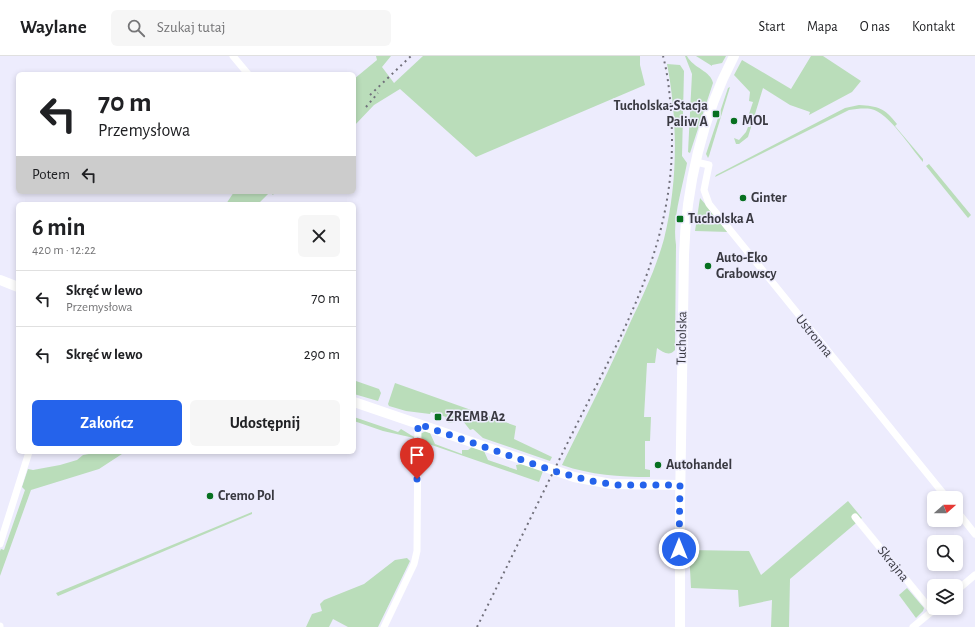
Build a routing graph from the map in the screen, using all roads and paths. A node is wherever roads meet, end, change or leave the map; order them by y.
1 (233, 56) edge
2 (734, 56) edge
3 (246, 72) edge
4 (696, 162) junction
5 (0, 280) edge
6 (16, 286) edge
7 (356, 403) edge
8 (418, 424) junction
9 (28, 454) edge
10 (680, 485) junction
11 (941, 491) edge
12 (854, 517) dead end
13 (963, 519) edge
14 (975, 534) edge
15 (0, 544) edge
16 (975, 575) edge
17 (963, 585) edge
18 (927, 602) edge
19 (928, 615) edge
20 (384, 627) edge
21 (680, 627) edge
22 (913, 627) edge

1 - 3 street
2 - 4 main road, Tucholska
4 - 10 main road, Tucholska
4 - 11 street, Ustronna
5 - 6 main road
7 - 8 main road
8 - 10 main road
8 - 20 street
9 - 15 street
10 - 21 main road, Tucholska
12 - 18 street, Skrajna
13 - 14 street
16 - 17 street
19 - 22 street

